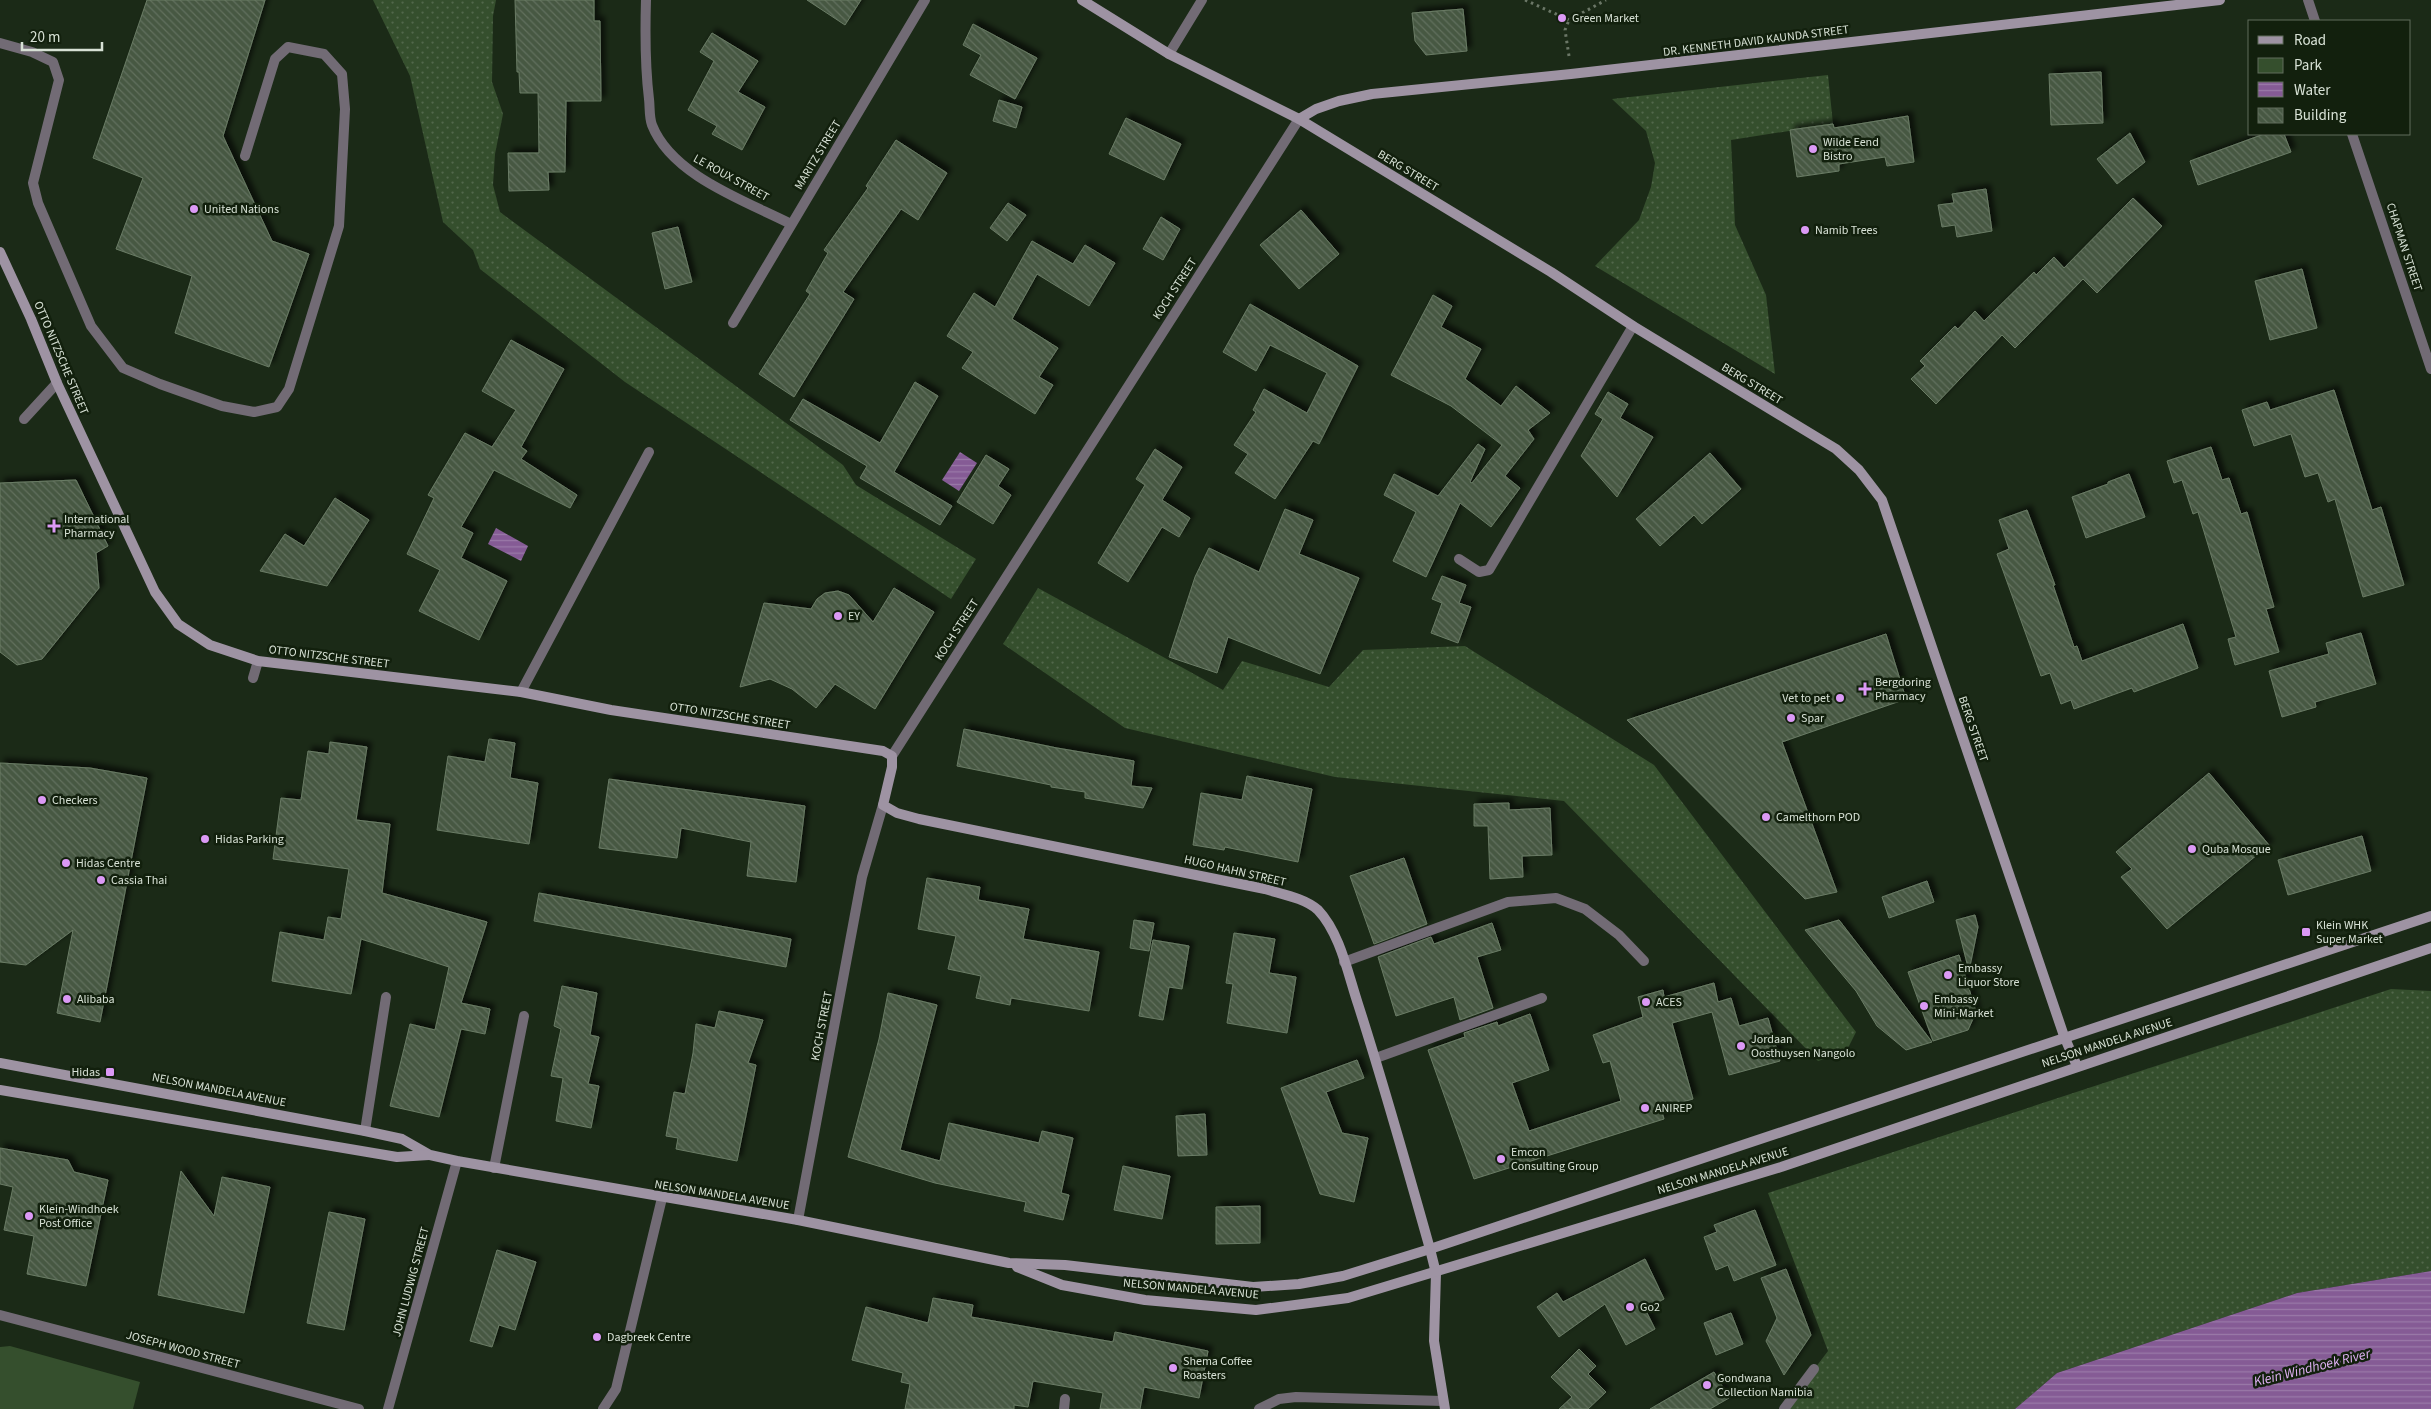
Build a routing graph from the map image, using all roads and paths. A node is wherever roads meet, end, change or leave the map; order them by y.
1 (646, 0) edge
2 (925, 0) edge
3 (1082, 0) edge
4 (1202, 0) edge
5 (1525, 0) edge
6 (1606, 0) edge
7 (2220, 0) edge
8 (2308, 0) edge
9 (1569, 20) junction
10 (2315, 20) edge
11 (0, 44) edge
12 (1170, 54) junction
13 (1571, 74) junction
14 (1299, 119) junction
15 (2352, 135) edge
16 (244, 156) dead end
17 (791, 224) junction
18 (0, 252) edge
19 (733, 323) dead end
20 (1633, 326) junction
21 (2431, 369) edge
22 (57, 383) junction
23 (24, 419) dead end
24 (649, 452) dead end
25 (1459, 559) dead end
26 (258, 660) junction
27 (252, 678) dead end
28 (521, 692) junction
29 (892, 756) junction
30 (883, 805) junction
31 (2431, 916) edge
32 (2431, 948) edge
33 (1644, 961) dead end
34 (1344, 962) junction
35 (386, 997) dead end
36 (1542, 998) dead end
37 (524, 1016) dead end
38 (2064, 1036) junction
39 (1376, 1058) junction
40 (0, 1063) edge
41 (2077, 1066) junction
42 (0, 1090) edge
43 (365, 1131) junction
44 (430, 1155) junction
45 (457, 1161) junction
46 (494, 1168) junction
47 (662, 1198) junction
48 (798, 1220) junction
49 (1430, 1249) junction
50 (1009, 1263) junction
51 (1436, 1273) junction
52 (0, 1315) edge
53 (1814, 1369) dead end
54 (1444, 1405) edge
55 (360, 1409) edge
56 (388, 1409) edge
57 (603, 1409) edge
58 (1259, 1409) edge
59 (1784, 1409) edge

1 - 17 street, LE ROUX STREET
2 - 17 street, MARITZ STREET
3 - 12 street, BERG STREET
4 - 12 street
5 - 9 path
6 - 9 path
7 - 13 street, DR. KENNETH DAVID KAUNDA STREET
8 - 10 street
9 - 13 path
11 - 16 street
12 - 14 street, BERG STREET
13 - 14 street, DR. KENNETH DAVID KAUNDA STREET
14 - 20 street, BERG STREET
14 - 29 street, KOCH STREET
15 - 21 street, CHAPMAN STREET
17 - 19 street, MARITZ STREET
18 - 22 street, OTTO NITZSCHE STREET
20 - 25 street
20 - 38 street, BERG STREET
22 - 23 street
22 - 26 street, OTTO NITZSCHE STREET
24 - 28 street
26 - 27 street
26 - 28 street, OTTO NITZSCHE STREET
28 - 29 street, OTTO NITZSCHE STREET
29 - 30 street, KOCH STREET
30 - 34 street, HUGO HAHN STREET
30 - 48 street, KOCH STREET
31 - 38 street, NELSON MANDELA AVENUE
32 - 41 street, NELSON MANDELA AVENUE
33 - 34 street
34 - 39 street, HUGO HAHN STREET
35 - 43 street
36 - 39 street
37 - 46 street
38 - 41 street, BERG STREET
38 - 49 street, NELSON MANDELA AVENUE
39 - 49 street, HUGO HAHN STREET
40 - 43 street, NELSON MANDELA AVENUE
41 - 51 street, NELSON MANDELA AVENUE
42 - 44 street, NELSON MANDELA AVENUE
43 - 44 street, NELSON MANDELA AVENUE
44 - 45 street, NELSON MANDELA AVENUE
45 - 46 street, NELSON MANDELA AVENUE
45 - 56 street, JOHN LUDWIG STREET
46 - 47 street, NELSON MANDELA AVENUE
47 - 48 street, NELSON MANDELA AVENUE
47 - 57 street
48 - 50 street, NELSON MANDELA AVENUE
49 - 50 street, NELSON MANDELA AVENUE
49 - 51 street, HUGO HAHN STREET
50 - 51 street, NELSON MANDELA AVENUE
51 - 54 street, HUGO HAHN STREET
52 - 55 street, JOSEPH WOOD STREET
53 - 59 street
54 - 58 street

